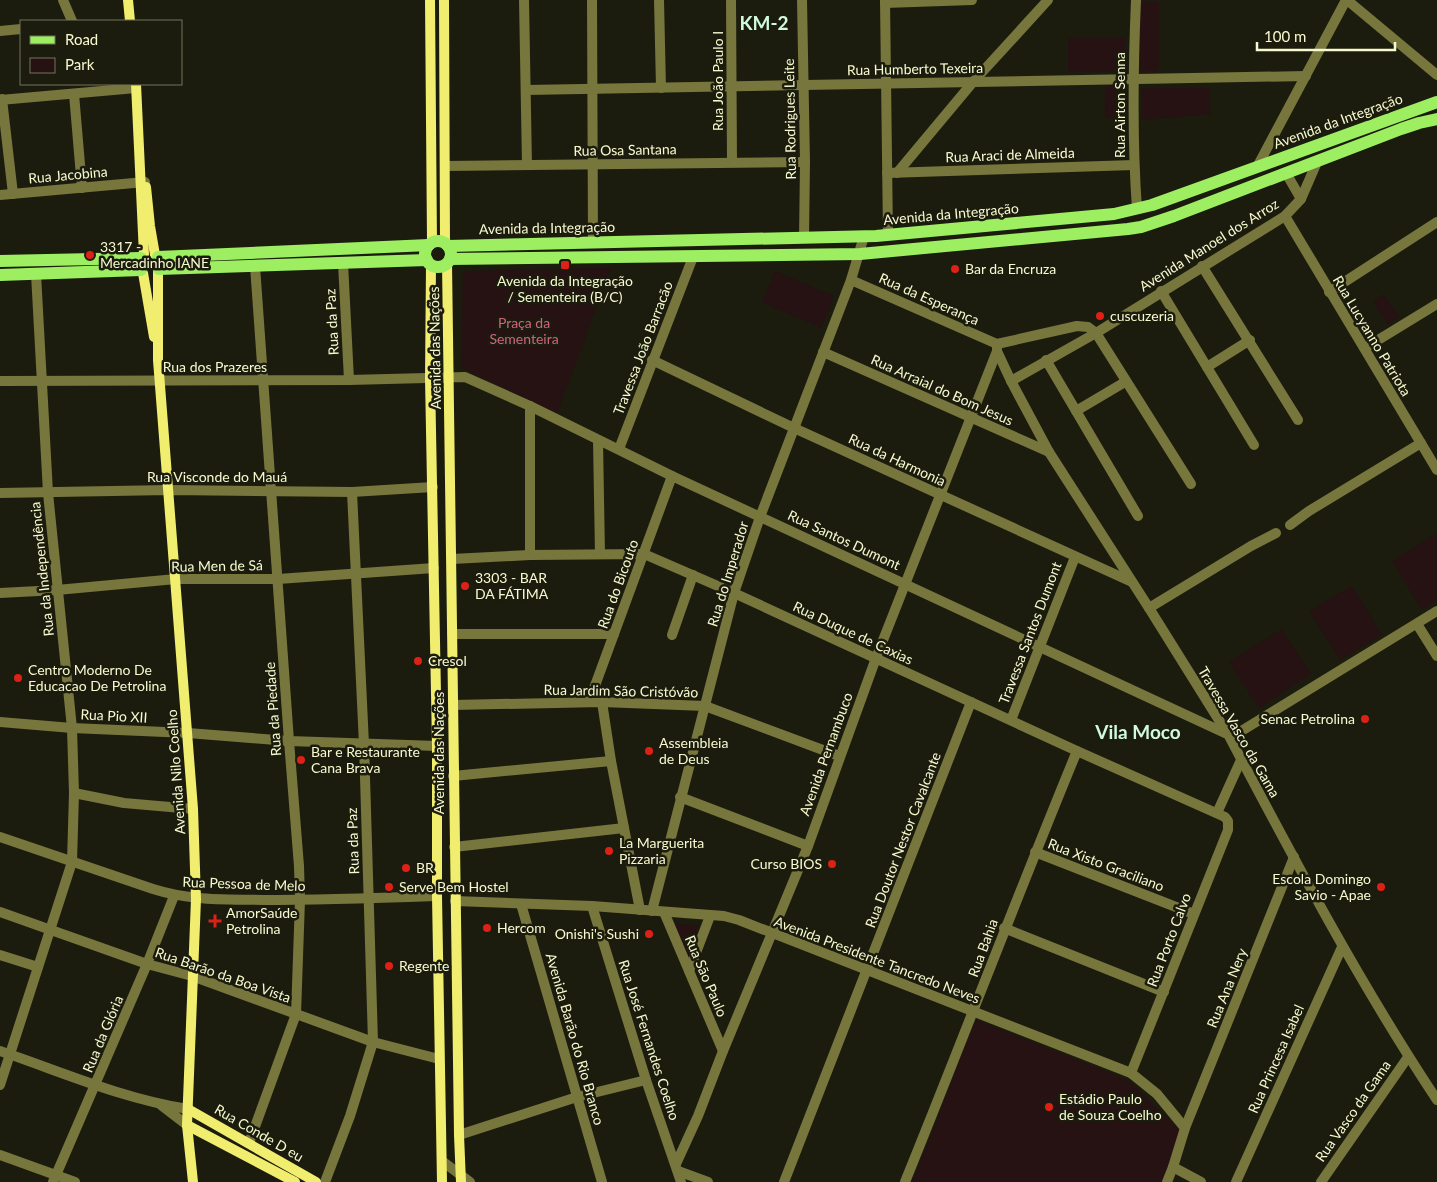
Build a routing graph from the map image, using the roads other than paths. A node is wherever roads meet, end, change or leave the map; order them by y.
1 (63, 0) edge
2 (128, 0) edge
3 (430, 0) edge
4 (444, 0) edge
5 (524, 0) edge
6 (592, 0) edge
7 (659, 0) edge
8 (731, 0) edge
9 (802, 0) edge
10 (972, 0) edge
11 (1048, 0) edge
12 (1136, 0) edge
13 (1346, 0) edge
14 (885, 2) edge
15 (1359, 4) edge
16 (72, 20) edge
17 (130, 20) edge
18 (20, 29) edge
19 (0, 31) edge
20 (1437, 75) edge
21 (1306, 76) junction
22 (1133, 78) junction
23 (973, 82) junction
24 (802, 84) junction
25 (732, 85) junction
26 (887, 85) junction
27 (136, 86) edge
28 (594, 88) junction
29 (661, 88) junction
30 (526, 90) junction
31 (74, 94) junction
32 (1, 99) edge
33 (1437, 102) edge
34 (1437, 119) edge
35 (732, 162) junction
36 (805, 162) junction
37 (1316, 162) junction
38 (593, 164) junction
39 (1134, 164) junction
40 (527, 165) junction
41 (446, 166) junction
42 (1257, 167) junction
43 (892, 173) junction
44 (1286, 173) junction
45 (142, 183) junction
46 (82, 188) junction
47 (1192, 190) junction
48 (13, 194) junction
49 (0, 195) edge
50 (1167, 199) junction
51 (1300, 199) junction
52 (1199, 206) junction
53 (1137, 210) junction
54 (1174, 216) junction
55 (1285, 216) junction
56 (1437, 222) edge
57 (888, 235) junction
58 (864, 236) junction
59 (804, 238) junction
60 (593, 242) junction
61 (439, 244) junction
62 (860, 254) junction
63 (693, 257) junction
64 (448, 261) junction
65 (0, 262) edge
66 (429, 262) junction
67 (150, 263) junction
68 (342, 263) junction
69 (255, 266) junction
70 (1202, 266) junction
71 (36, 274) junction
72 (0, 275) edge
73 (851, 280) junction
74 (1161, 291) junction
75 (1329, 292) junction
76 (1437, 305) edge
77 (1096, 333) junction
78 (1250, 340) junction
79 (997, 348) junction
80 (1365, 348) junction
81 (823, 352) junction
82 (158, 360) junction
83 (652, 360) junction
84 (1046, 360) junction
85 (1207, 366) junction
86 (430, 378) junction
87 (449, 378) junction
88 (263, 380) junction
89 (349, 380) junction
90 (0, 381) edge
91 (43, 381) junction
92 (160, 381) junction
93 (1011, 381) junction
94 (1125, 382) junction
95 (530, 406) junction
96 (1076, 411) junction
97 (970, 418) junction
98 (1298, 420) dead end
99 (794, 428) junction
100 (598, 440) junction
101 (1420, 443) junction
102 (1254, 445) dead end
103 (619, 449) junction
104 (1049, 452) junction
105 (1437, 470) edge
106 (672, 476) junction
107 (1190, 484) dead end
108 (433, 487) junction
109 (169, 490) junction
110 (271, 491) junction
111 (352, 492) junction
112 (0, 493) edge
113 (48, 493) junction
114 (939, 494) junction
115 (760, 516) junction
116 (1138, 516) dead end
117 (1290, 525) dead end
118 (1276, 533) dead end
119 (530, 554) junction
120 (600, 554) junction
121 (644, 554) junction
122 (1075, 557) junction
123 (452, 559) junction
124 (434, 568) junction
125 (355, 574) junction
126 (693, 575) junction
127 (176, 579) junction
128 (278, 579) junction
129 (1132, 582) junction
130 (905, 583) junction
131 (57, 590) junction
132 (0, 593) edge
133 (734, 593) junction
134 (1149, 608) junction
135 (1437, 612) edge
136 (1417, 624) junction
137 (452, 634) junction
138 (614, 634) junction
139 (672, 635) dead end
140 (1041, 647) junction
141 (1437, 656) edge
142 (876, 658) junction
143 (589, 702) junction
144 (602, 702) junction
145 (972, 702) junction
146 (453, 706) junction
147 (705, 706) junction
148 (1011, 720) junction
149 (0, 722) edge
150 (72, 728) junction
151 (188, 733) junction
152 (1228, 736) junction
153 (289, 741) junction
154 (364, 744) junction
155 (437, 746) junction
156 (1077, 751) junction
157 (839, 756) junction
158 (1241, 760) junction
159 (611, 761) junction
160 (453, 776) junction
161 (74, 793) junction
162 (680, 797) junction
163 (454, 808) junction
164 (193, 809) junction
165 (437, 809) junction
166 (1221, 815) junction
167 (624, 828) junction
168 (0, 837) edge
169 (808, 846) junction
170 (454, 847) junction
171 (1035, 852) junction
172 (1294, 857) junction
173 (72, 862) junction
174 (174, 896) junction
175 (437, 896) junction
176 (196, 899) junction
177 (369, 899) junction
178 (300, 900) junction
179 (455, 901) junction
180 (521, 904) junction
181 (592, 906) junction
182 (640, 910) junction
183 (652, 911) junction
184 (0, 912) edge
185 (664, 912) junction
186 (1194, 914) junction
187 (710, 916) junction
188 (1004, 928) junction
189 (52, 929) junction
190 (771, 933) junction
191 (1342, 947) junction
192 (0, 955) edge
193 (147, 964) junction
194 (38, 967) junction
195 (689, 970) junction
196 (867, 971) junction
197 (192, 976) junction
198 (456, 980) junction
199 (440, 983) junction
200 (1164, 992) junction
201 (974, 1012) junction
202 (296, 1014) junction
203 (372, 1042) junction
204 (723, 1051) junction
205 (5, 1053) edge
206 (1408, 1057) junction
207 (439, 1060) junction
208 (1131, 1073) junction
209 (646, 1080) junction
210 (0, 1085) edge
211 (96, 1085) junction
212 (577, 1097) junction
213 (1437, 1100) edge
214 (160, 1105) junction
215 (188, 1109) junction
216 (188, 1125) junction
217 (1185, 1128) junction
218 (458, 1135) junction
219 (249, 1143) junction
220 (0, 1155) edge
221 (442, 1161) junction
222 (1173, 1167) junction
223 (677, 1168) junction
224 (55, 1178) edge
225 (461, 1178) edge
226 (75, 1182) edge
227 (193, 1182) edge
228 (295, 1182) edge
229 (316, 1182) edge
230 (325, 1182) edge
231 (442, 1182) edge
232 (470, 1182) edge
233 (602, 1182) edge
234 (681, 1182) edge
235 (708, 1182) edge
236 (784, 1182) edge
237 (905, 1182) edge
238 (1167, 1182) edge
239 (1201, 1182) edge
240 (1236, 1182) edge
241 (1321, 1182) edge

1 - 16 street
2 - 17 main road
3 - 61 main road
4 - 41 main road
5 - 30 street
6 - 28 street
7 - 29 street
8 - 25 street, Rua João Paulo I
9 - 24 street, Rua Rodrigues Leite
10 - 14 street
11 - 23 street
12 - 22 street, Rua Airton Senna
13 - 15 street
13 - 21 street
14 - 26 street
15 - 20 street
18 - 19 street
21 - 22 street, Rua Humberto Texeira
21 - 42 street
22 - 23 street, Rua Humberto Texeira
22 - 39 street, Rua Airton Senna
23 - 26 street, Rua Humberto Texeira
23 - 43 street
24 - 25 street, Rua Humberto Texeira
24 - 26 street, Rua Humberto Texeira
24 - 36 street, Rua Rodrigues Leite
25 - 29 street, Rua Humberto Texeira
25 - 35 street, Rua João Paulo I
26 - 43 street
27 - 31 street
27 - 45 main road
28 - 29 street, Rua Humberto Texeira
28 - 30 street, Rua Humberto Texeira
28 - 38 street
30 - 40 street
31 - 32 street
31 - 46 street
32 - 48 street
33 - 42 main road, Avenida da Integração
34 - 37 main road
35 - 36 street, Rua Osa Santana
35 - 38 street, Rua Osa Santana
36 - 59 street, Rua Rodrigues Leite
37 - 44 main road
37 - 51 street, Avenida Manoel dos Arroz
38 - 40 street, Rua Osa Santana
38 - 60 street
39 - 43 street, Rua Araci de Almeida
39 - 53 street, Rua Airton Senna
40 - 41 street, Rua Osa Santana
41 - 61 main road
42 - 47 main road, Avenida da Integração
43 - 57 street
44 - 51 street
44 - 52 main road
45 - 46 street, Rua Jacobina
45 - 67 main road
46 - 48 street, Rua Jacobina
47 - 50 main road, Avenida da Integração
47 - 52 main road
48 - 49 street, Rua Jacobina
50 - 53 main road, Avenida da Integração
50 - 54 main road
51 - 55 street, Avenida Manoel dos Arroz
52 - 54 main road
53 - 57 main road, Avenida da Integração
54 - 62 main road
55 - 70 street, Avenida Manoel dos Arroz
55 - 75 street, Rua Lucyanno Patriota
56 - 75 street
57 - 58 main road, Avenida da Integração
58 - 59 main road, Avenida da Integração
58 - 62 street, Rua do Imperador
59 - 60 main road, Avenida da Integração
60 - 61 main road, Avenida da Integração
61 - 64 main road
61 - 66 main road
61 - 67 main road, Avenida da Integração
62 - 63 main road
62 - 73 street, Rua do Imperador
63 - 64 main road
63 - 83 street, Travessa João Barracão
64 - 66 main road
64 - 87 main road, Avenida das Nações
65 - 67 main road, Avenida da Integração
66 - 68 main road, Avenida da Integração
66 - 86 main road, Avenida das Nações
67 - 69 main road, Avenida da Integração
67 - 71 main road, Avenida da Integração
67 - 82 main road
67 - 82 main road
68 - 69 main road, Avenida da Integração
68 - 89 street, Rua da Paz
69 - 88 street, Rua da Piedade
70 - 74 street, Avenida Manoel dos Arroz
70 - 78 street
71 - 72 main road, Avenida da Integração
71 - 91 street, Rua da Independência
73 - 79 street, Rua da Esperança
73 - 81 street, Rua do Imperador
74 - 77 street, Avenida Manoel dos Arroz
74 - 85 street
75 - 80 street, Rua Lucyanno Patriota
76 - 80 street
77 - 79 street
77 - 84 street, Avenida Manoel dos Arroz
77 - 94 street
78 - 85 street
78 - 98 street
79 - 93 street, Travessa Vasco da Gama
79 - 97 street, Avenida Pernambuco
80 - 101 street, Rua Lucyanno Patriota
81 - 97 street, Rua Arraial do Bom Jesus
81 - 99 street, Rua do Imperador
82 - 92 main road, Avenida Nilo Coelho
83 - 99 street, Rua da Harmonia
83 - 103 street, Travessa João Barracão
84 - 93 street, Avenida Manoel dos Arroz
84 - 96 street
85 - 102 street
86 - 87 street, Rua dos Prazeres
86 - 89 street, Rua dos Prazeres
86 - 108 main road, Avenida das Nações
87 - 95 street, Rua Santos Dumont
87 - 123 main road, Avenida das Nações
88 - 89 street, Rua dos Prazeres
88 - 92 street, Rua dos Prazeres
88 - 110 street, Rua da Piedade
90 - 91 street, Rua dos Prazeres
91 - 92 street, Rua dos Prazeres
91 - 113 street, Rua da Independência
92 - 109 main road, Avenida Nilo Coelho
93 - 104 street, Travessa Vasco da Gama
94 - 96 street
94 - 107 street
95 - 100 street, Rua Santos Dumont
95 - 119 street
96 - 116 street
97 - 104 street, Rua Arraial do Bom Jesus
97 - 114 street, Avenida Pernambuco
99 - 114 street, Rua da Harmonia
99 - 115 street, Rua do Imperador
100 - 103 street, Rua Santos Dumont
100 - 120 street
101 - 105 street, Rua Lucyanno Patriota
101 - 117 street
103 - 106 street, Rua Santos Dumont
104 - 129 street, Travessa Vasco da Gama
106 - 115 street, Rua Santos Dumont
106 - 121 street, Rua do Bicouto
108 - 111 street, Rua Visconde do Mauá
108 - 124 main road, Avenida das Nações
109 - 110 street, Rua Visconde do Mauá
109 - 113 street, Rua Visconde do Mauá
109 - 127 main road, Avenida Nilo Coelho
110 - 111 street, Rua Visconde do Mauá
110 - 128 street, Rua da Piedade
111 - 125 street, Rua da Paz
112 - 113 street, Rua Visconde do Mauá
113 - 131 street, Rua da Independência
114 - 122 street, Rua da Harmonia
114 - 130 street, Avenida Pernambuco
115 - 130 street, Rua Santos Dumont
115 - 133 street, Rua do Imperador
118 - 134 street
119 - 120 street, Rua Duque de Caxias
119 - 123 street, Rua Duque de Caxias
120 - 121 street, Rua Duque de Caxias
121 - 126 street, Rua Duque de Caxias
121 - 138 street, Rua do Bicouto
122 - 129 street, Rua da Harmonia
122 - 140 street, Travessa Santos Dumont
123 - 137 main road, Avenida das Nações
124 - 125 street, Rua Men de Sá
124 - 155 main road, Avenida das Nações
125 - 128 street, Rua Men de Sá
125 - 154 street, Rua da Paz
126 - 133 street, Rua Duque de Caxias
126 - 139 street
127 - 128 street, Rua Men de Sá
127 - 131 street, Rua Men de Sá
127 - 151 main road, Avenida Nilo Coelho
128 - 153 street, Rua da Piedade
129 - 134 street, Travessa Vasco da Gama
130 - 140 street, Rua Santos Dumont
130 - 142 street, Avenida Pernambuco
131 - 132 street, Rua Men de Sá
131 - 150 street, Rua da Independência
133 - 142 street, Rua Duque de Caxias
133 - 147 street, Rua do Imperador
134 - 152 street, Travessa Vasco da Gama
135 - 136 street
136 - 141 street
136 - 152 street
137 - 138 street
137 - 146 main road, Avenida das Nações
138 - 143 street, Rua do Bicouto
140 - 148 street, Travessa Santos Dumont
140 - 152 street, Rua Santos Dumont
142 - 145 street, Rua Duque de Caxias
142 - 157 street, Avenida Pernambuco
143 - 144 street, Rua Jardim São Cristóvão
143 - 146 street, Rua Jardim São Cristóvão
144 - 147 street, Rua Jardim São Cristóvão
144 - 159 street
145 - 148 street, Rua Duque de Caxias
145 - 196 street, Rua Doutor Nestor Cavalcante
146 - 160 main road, Avenida das Nações
147 - 157 street, Rua Jardim São Cristóvão
147 - 162 street, Rua do Imperador
148 - 156 street, Rua Duque de Caxias
149 - 150 street, Rua Pio XII
150 - 151 street, Rua Pio XII
150 - 161 street, Rua da Independência
151 - 153 street, Rua Pio XII
151 - 164 main road, Avenida Nilo Coelho
152 - 158 street, Travessa Vasco da Gama
153 - 154 street, Rua Pio XII
153 - 178 street, Rua da Piedade
154 - 155 street, Rua Pio XII
154 - 177 street, Rua da Paz
155 - 165 main road, Avenida das Nações
156 - 166 street, Rua Duque de Caxias
156 - 171 street, Rua Bahia
157 - 169 street, Avenida Pernambuco
158 - 166 street
158 - 172 street, Travessa Vasco da Gama
159 - 160 street
159 - 167 street
160 - 163 main road, Avenida das Nações
161 - 164 street
161 - 173 street, Rua da Independência
162 - 169 street
162 - 183 street, Rua do Imperador
163 - 165 main road
163 - 170 main road, Avenida das Nações
164 - 176 main road, Avenida Nilo Coelho
165 - 175 main road, Avenida das Nações
166 - 186 street, Rua Porto Calvo
167 - 170 street
167 - 182 street
168 - 173 street, Rua Pessoa de Melo
169 - 190 street, Avenida Pernambuco
170 - 179 main road, Avenida das Nações
171 - 186 street, Rua Xisto Graciliano
171 - 188 street, Rua Bahia
172 - 191 street, Travessa Vasco da Gama
172 - 217 street, Rua Ana Nery
173 - 174 street, Rua Pessoa de Melo
173 - 189 street, Rua da Independência
174 - 176 street, Rua Pessoa de Melo
174 - 193 street, Rua da Glória
175 - 177 street, Rua Pessoa de Melo
175 - 199 main road, Avenida das Nações
176 - 178 street, Rua Pessoa de Melo
176 - 197 main road, Avenida Nilo Coelho
177 - 178 street, Rua Pessoa de Melo
177 - 203 street, Rua da Paz
178 - 202 street, Rua da Piedade
179 - 180 street, Avenida Presidente Tancredo Neves
179 - 198 main road, Avenida das Nações
180 - 181 street, Avenida Presidente Tancredo Neves
180 - 212 street, Avenida Barão do Rio Branco
181 - 182 street, Avenida Presidente Tancredo Neves
181 - 209 street, Rua José Fernandes Coelho
182 - 183 street, Avenida Presidente Tancredo Neves
183 - 185 street, Avenida Presidente Tancredo Neves
184 - 189 street, Rua Barão da Boa Vista
185 - 187 street, Avenida Presidente Tancredo Neves
185 - 195 street, Rua São Paulo
186 - 200 street, Rua Porto Calvo
187 - 190 street, Avenida Presidente Tancredo Neves
187 - 195 street
188 - 200 street
188 - 201 street, Rua Bahia
189 - 193 street, Rua Barão da Boa Vista
189 - 194 street, Rua da Independência
190 - 196 street, Avenida Presidente Tancredo Neves
190 - 204 street, Avenida Pernambuco
191 - 206 street, Travessa Vasco da Gama
191 - 240 street, Rua Princesa Isabel
192 - 194 street
193 - 197 street, Rua Barão da Boa Vista
193 - 211 street, Rua da Glória
194 - 205 street, Rua da Independência
195 - 204 street, Rua São Paulo
196 - 201 street, Avenida Presidente Tancredo Neves
196 - 236 street, Rua Doutor Nestor Cavalcante
197 - 202 street, Rua Barão da Boa Vista
197 - 215 main road, Avenida Nilo Coelho
198 - 199 main road
198 - 218 main road, Avenida das Nações
199 - 207 main road, Avenida das Nações
200 - 208 street, Rua Porto Calvo
201 - 208 street, Avenida Presidente Tancredo Neves
201 - 237 street, Rua Bahia
202 - 203 street, Rua Barão da Boa Vista
202 - 219 street, Rua da Piedade
203 - 207 street, Rua Barão da Boa Vista
203 - 230 street, Rua da Paz
204 - 223 street, Avenida Pernambuco
205 - 210 street, Rua da Independência
205 - 211 street
206 - 213 street, Travessa Vasco da Gama
206 - 241 street, Rua Vasco da Gama
207 - 221 main road, Avenida das Nações
208 - 217 street, Avenida Presidente Tancredo Neves
209 - 212 street
209 - 223 street, Rua José Fernandes Coelho
211 - 214 street
211 - 224 street, Rua da Glória
212 - 218 street
212 - 233 street, Avenida Barão do Rio Branco
214 - 215 street
214 - 216 street
215 - 216 main road, Avenida Nilo Coelho
215 - 219 main road, Rua Conde D eu
216 - 227 main road, Avenida Nilo Coelho
216 - 228 main road, Rua Conde D eu
217 - 222 street
218 - 225 main road, Avenida das Nações
219 - 229 main road, Rua Conde D eu
220 - 224 street
221 - 225 street
221 - 231 main road, Avenida das Nações
222 - 238 street
222 - 239 street
223 - 234 street, Rua José Fernandes Coelho
223 - 235 street
224 - 226 street
225 - 232 street

